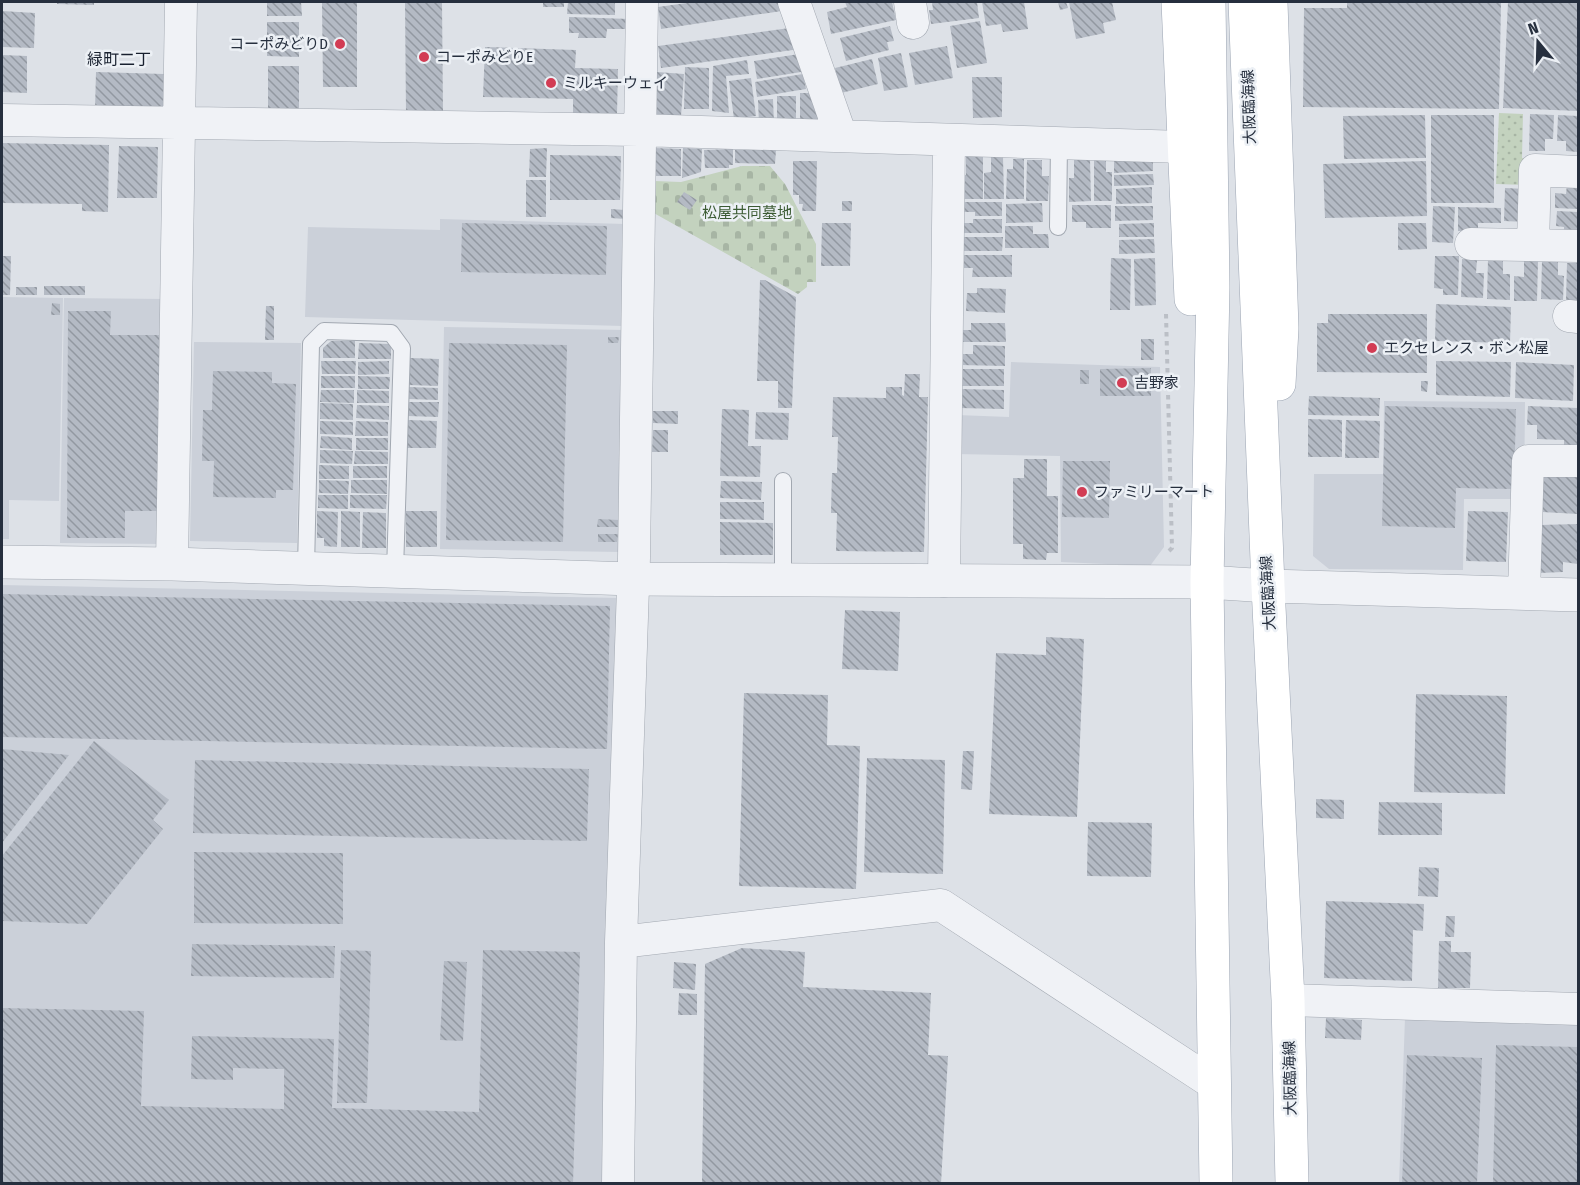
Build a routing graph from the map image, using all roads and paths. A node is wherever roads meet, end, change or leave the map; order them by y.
1 (181, 2) edge
2 (642, 2) edge
3 (794, 2) edge
4 (1178, 2) edge
5 (1209, 2) edge
6 (1245, 2) edge
7 (1271, 2) edge
8 (2, 120) edge
9 (178, 123) junction
10 (639, 130) junction
11 (840, 136) junction
12 (949, 140) junction
13 (1059, 143) junction
14 (1183, 147) junction
15 (1578, 171) edge
16 (1058, 227) dead end
17 (1471, 244) dead end
18 (1533, 245) junction
19 (1578, 246) edge
20 (1578, 461) edge
21 (783, 482) dead end
22 (2, 562) edge
23 (172, 564) junction
24 (306, 568) junction
25 (395, 571) junction
26 (633, 579) junction
27 (783, 580) junction
28 (944, 581) junction
29 (1207, 582) junction
30 (1268, 586) junction
31 (1524, 593) junction
32 (1578, 595) edge
33 (621, 942) junction
34 (1288, 1000) junction
35 (1578, 1009) edge
36 (1214, 1084) junction
37 (618, 1184) edge
38 (1216, 1184) edge
39 (1292, 1184) edge

1 - 9 street
2 - 10 street
3 - 11 street
4 - 14 main road
5 - 29 main road
6 - 30 main road, 大阪臨海線
7 - 30 main road
8 - 9 street
9 - 10 street
9 - 23 street
10 - 11 street
10 - 26 street
11 - 12 street
12 - 13 street
12 - 28 street
13 - 14 street
13 - 16 lane
14 - 29 main road
15 - 18 street
17 - 18 street
18 - 19 street
20 - 31 street
21 - 27 lane
22 - 23 street
23 - 24 street
24 - 25 street
24 - 25 lane
25 - 26 street
26 - 27 street
26 - 33 street
27 - 28 street
28 - 29 street
29 - 30 street
29 - 36 main road
30 - 31 street
30 - 34 main road, 大阪臨海線
31 - 32 street
33 - 36 street
33 - 37 street
34 - 35 street
34 - 39 main road, 大阪臨海線
36 - 38 main road

